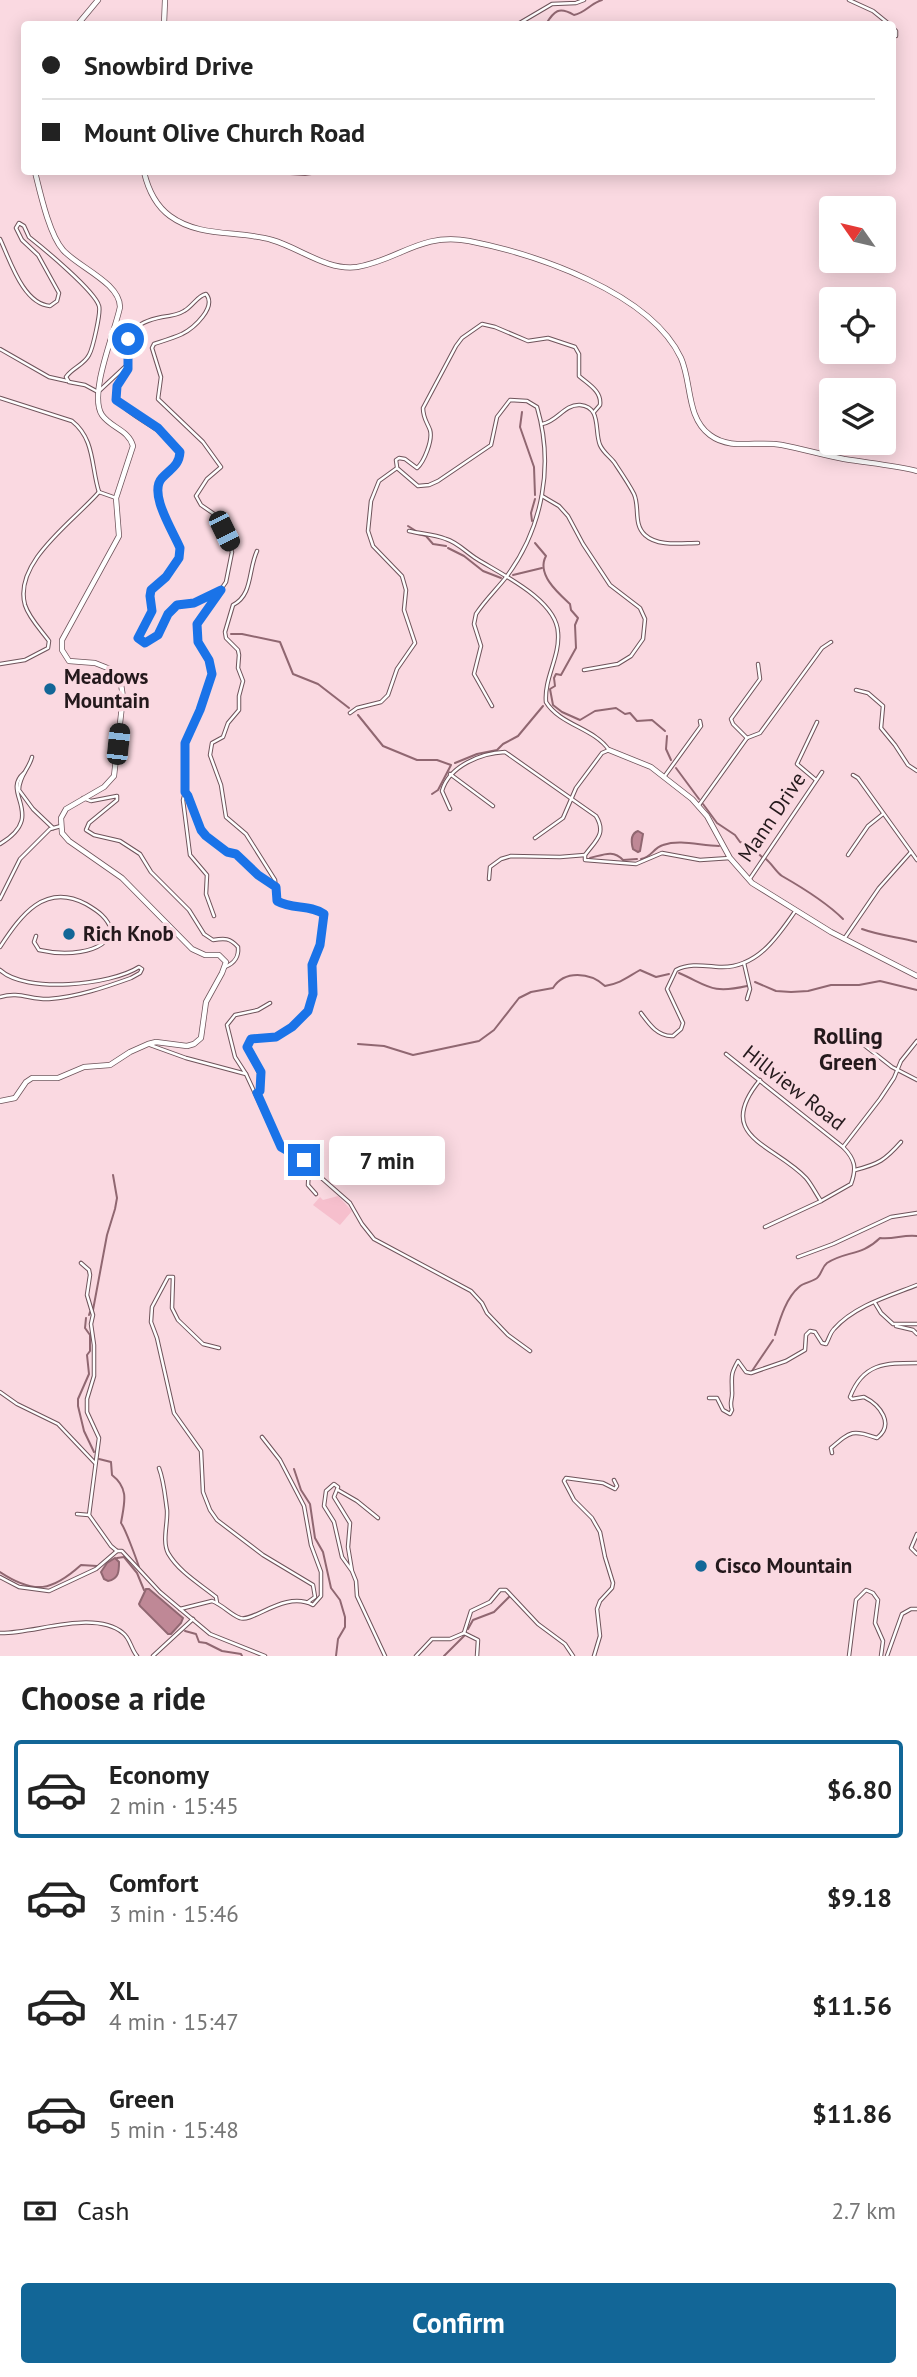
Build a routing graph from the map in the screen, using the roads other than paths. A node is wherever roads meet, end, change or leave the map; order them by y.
1 (98, 0) edge
2 (165, 0) edge
3 (584, 0) edge
4 (849, 0) edge
5 (80, 21) edge
6 (164, 21) edge
7 (523, 21) edge
8 (885, 21) edge
9 (896, 30) edge
10 (896, 36) dead end
11 (36, 175) edge
12 (145, 175) edge
13 (0, 239) edge
14 (0, 349) edge
15 (127, 365) junction
16 (67, 381) junction
17 (98, 392) junction
18 (0, 398) edge
19 (594, 412) junction
20 (542, 424) junction
21 (397, 468) junction
22 (917, 471) edge
23 (99, 492) junction
24 (542, 496) junction
25 (116, 498) junction
26 (409, 531) dead end
27 (698, 543) dead end
28 (257, 551) dead end
29 (507, 576) junction
30 (221, 590) junction
31 (831, 642) dead end
32 (0, 664) edge
33 (758, 664) dead end
34 (584, 670) dead end
35 (856, 690) dead end
36 (492, 706) dead end
37 (350, 713) dead end
38 (700, 721) dead end
39 (817, 722) dead end
40 (747, 738) junction
41 (609, 750) junction
42 (32, 757) dead end
43 (917, 771) edge
44 (821, 772) dead end
45 (23, 773) junction
46 (450, 774) junction
47 (853, 775) dead end
48 (664, 777) junction
49 (816, 780) junction
50 (11, 783) dead end
51 (185, 792) junction
52 (572, 797) junction
53 (83, 798) junction
54 (699, 805) junction
55 (493, 806) dead end
56 (16, 809) dead end
57 (450, 809) dead end
58 (883, 814) junction
59 (61, 826) junction
60 (53, 828) junction
61 (535, 838) dead end
62 (0, 844) edge
63 (911, 852) junction
64 (584, 855) junction
65 (848, 855) dead end
66 (730, 858) junction
67 (917, 860) edge
68 (489, 879) dead end
69 (749, 880) junction
70 (276, 887) junction
71 (0, 899) edge
72 (796, 911) junction
73 (214, 916) dead end
74 (36, 936) dead end
75 (844, 939) junction
76 (0, 947) edge
77 (744, 963) junction
78 (225, 967) junction
79 (0, 970) edge
80 (917, 976) edge
81 (0, 997) edge
82 (747, 999) dead end
83 (270, 1003) dead end
84 (641, 1013) dead end
85 (855, 1038) dead end
86 (917, 1041) edge
87 (148, 1044) junction
88 (726, 1054) dead end
89 (898, 1069) junction
90 (246, 1074) junction
91 (760, 1080) junction
92 (917, 1080) edge
93 (257, 1093) junction
94 (0, 1101) edge
95 (901, 1142) dead end
96 (843, 1147) junction
97 (309, 1167) junction
98 (855, 1170) junction
99 (316, 1194) dead end
100 (821, 1201) junction
101 (917, 1213) edge
102 (765, 1227) dead end
103 (798, 1257) dead end
104 (81, 1263) dead end
105 (917, 1285) edge
106 (874, 1302) junction
107 (917, 1324) edge
108 (893, 1325) junction
109 (917, 1334) edge
110 (219, 1348) dead end
111 (530, 1351) dead end
112 (917, 1363) edge
113 (0, 1392) edge
114 (709, 1398) dead end
115 (262, 1437) dead end
116 (832, 1453) dead end
117 (95, 1463) junction
118 (159, 1468) dead end
119 (614, 1480) dead end
120 (338, 1490) junction
121 (77, 1514) dead end
122 (89, 1515) junction
123 (378, 1518) dead end
124 (917, 1534) edge
125 (117, 1552) junction
126 (917, 1554) edge
127 (352, 1571) junction
128 (0, 1577) edge
129 (217, 1602) junction
130 (308, 1602) junction
131 (180, 1609) junction
132 (917, 1609) edge
133 (193, 1619) junction
134 (0, 1633) edge
135 (464, 1633) junction
136 (137, 1656) edge
137 (153, 1656) edge
138 (265, 1656) edge
139 (385, 1656) edge
140 (416, 1656) edge
141 (477, 1656) edge
142 (573, 1656) edge
143 (594, 1656) edge
144 (849, 1656) edge
145 (881, 1656) edge
146 (887, 1656) edge

1 - 5 main road
2 - 6 main road
3 - 7 street
4 - 8 street
9 - 10 street
11 - 17 main road
12 - 22 main road
13 - 16 street
14 - 16 street
15 - 17 street
15 - 30 street
15 - 30 street
16 - 17 street
17 - 25 main road
18 - 23 street
19 - 20 street
19 - 21 street
19 - 27 street
20 - 21 street
20 - 24 street
21 - 37 street
23 - 25 street
23 - 32 street
24 - 29 street
24 - 34 street
25 - 53 main road
26 - 29 street
28 - 70 street
29 - 36 street
29 - 41 street
30 - 51 street
31 - 40 street
33 - 40 street
35 - 43 street
38 - 48 street
39 - 49 street
40 - 54 street
41 - 48 main road
41 - 52 street
42 - 45 street
44 - 49 street, Mann Drive
45 - 50 street
45 - 60 street
46 - 52 street
46 - 55 street
46 - 57 street
47 - 58 street
48 - 54 main road
49 - 69 street, Mann Drive
51 - 70 street
51 - 73 street
52 - 61 street
52 - 64 street
53 - 59 main road
53 - 78 street
54 - 66 main road
56 - 62 street
58 - 63 street
58 - 65 street
59 - 60 street
59 - 78 main road
60 - 71 street
63 - 67 street
63 - 75 street
64 - 66 street
64 - 68 street
66 - 69 main road
69 - 72 main road
70 - 93 street
72 - 75 main road
72 - 77 street
74 - 76 street
75 - 80 main road
77 - 82 street
77 - 84 street
78 - 87 main road
79 - 81 street
83 - 90 street
85 - 89 street
86 - 89 street
87 - 90 street
87 - 94 main road
88 - 91 street, Hillview Road
89 - 92 street
89 - 96 street
90 - 93 street
91 - 96 street, Hillview Road
91 - 100 street
93 - 97 street
95 - 98 street
96 - 98 street
97 - 99 street
97 - 111 street
98 - 100 street
100 - 102 street
101 - 103 street
104 - 117 street
105 - 106 street
106 - 108 street
106 - 114 street
107 - 108 street
108 - 109 street
110 - 130 street
112 - 116 street
113 - 117 street
115 - 130 street
117 - 122 street
118 - 129 street
119 - 143 street
120 - 123 street
120 - 127 street
120 - 127 street
121 - 122 street
122 - 125 street
124 - 126 street
125 - 128 street
125 - 131 street
127 - 139 street
129 - 130 street
129 - 131 street
131 - 133 street
132 - 146 street
133 - 137 street
133 - 138 street
134 - 136 street
135 - 140 street
135 - 141 street
135 - 142 street
144 - 145 street

